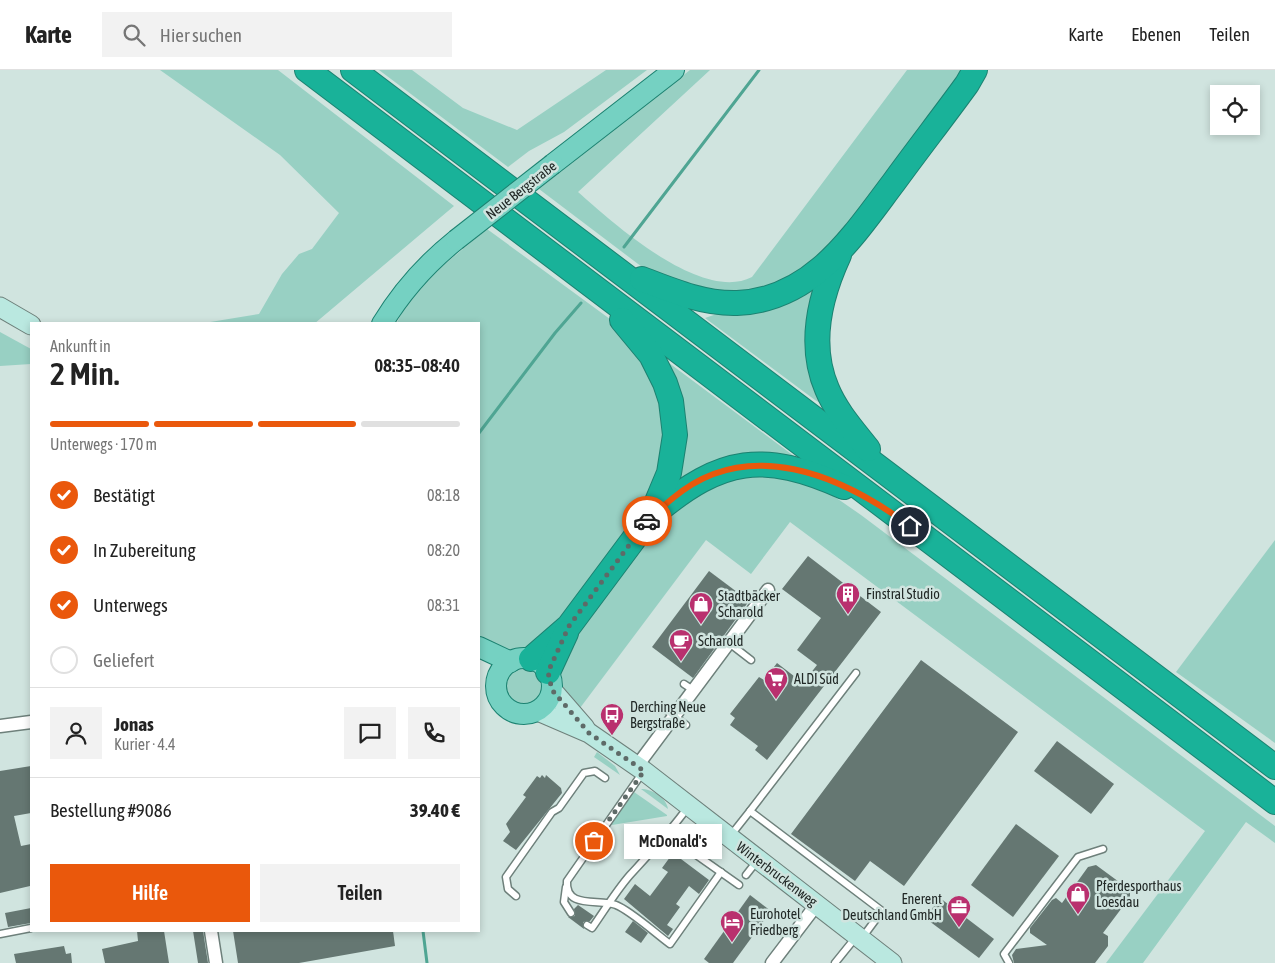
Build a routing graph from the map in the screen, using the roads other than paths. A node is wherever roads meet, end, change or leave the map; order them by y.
1 (307, 70) edge
2 (353, 70) edge
3 (674, 70) edge
4 (975, 70) edge
5 (841, 251) junction
6 (613, 267) junction
7 (596, 289) junction
8 (0, 307) edge
9 (383, 322) edge
10 (30, 324) edge
11 (890, 476) junction
12 (878, 502) junction
13 (651, 516) junction
14 (768, 590) dead end
15 (729, 643) junction
16 (480, 647) edge
17 (751, 660) dead end
18 (480, 661) edge
19 (535, 671) junction
20 (856, 673) dead end
21 (496, 682) junction
22 (538, 710) junction
23 (670, 713) junction
24 (30, 722) edge
25 (686, 725) dead end
26 (0, 726) edge
27 (589, 733) junction
28 (1275, 767) edge
29 (640, 769) junction
30 (605, 778) dead end
31 (1275, 802) edge
32 (689, 806) junction
33 (750, 811) junction
34 (668, 835) junction
35 (729, 837) junction
36 (1103, 849) dead end
37 (758, 860) junction
38 (721, 872) junction
39 (746, 875) dead end
40 (739, 885) dead end
41 (566, 888) junction
42 (516, 896) dead end
43 (609, 903) junction
44 (817, 904) junction
45 (573, 911) dead end
46 (591, 923) dead end
47 (30, 928) edge
48 (211, 932) edge
49 (0, 934) edge
50 (859, 937) junction
51 (216, 963) edge
52 (772, 963) edge
53 (835, 963) edge
54 (892, 963) edge
55 (1009, 963) edge

1 - 7 highway
2 - 6 highway
3 - 9 main road, Neue Bergstraße, bridge
4 - 5 highway
5 - 6 highway
5 - 11 highway
6 - 11 highway
7 - 12 highway
7 - 13 highway
8 - 10 street
11 - 28 highway
12 - 13 highway
12 - 31 highway
13 - 19 highway
14 - 15 street
15 - 17 lane
15 - 23 street
16 - 19 main road, Winterbruckenweg
18 - 21 main road
19 - 21 main road
19 - 22 main road
19 - 27 street, Winterbruckenweg
20 - 33 lane
21 - 22 main road
22 - 27 street, Winterbruckenweg
23 - 25 lane
23 - 29 street
24 - 26 street
27 - 29 street, Winterbruckenweg
29 - 32 street, Winterbruckenweg
29 - 41 lane
30 - 42 lane
32 - 34 lane
32 - 35 street, Winterbruckenweg
33 - 35 lane
33 - 50 lane
34 - 38 lane
34 - 43 lane
35 - 37 street, Winterbruckenweg
36 - 55 lane
37 - 39 lane
37 - 44 street, Winterbruckenweg
38 - 40 lane
38 - 43 lane
41 - 43 lane
41 - 45 lane
43 - 46 lane
44 - 50 street, Winterbruckenweg
44 - 52 street
47 - 49 lane
48 - 51 street
50 - 53 lane
50 - 54 street, Winterbruckenweg

